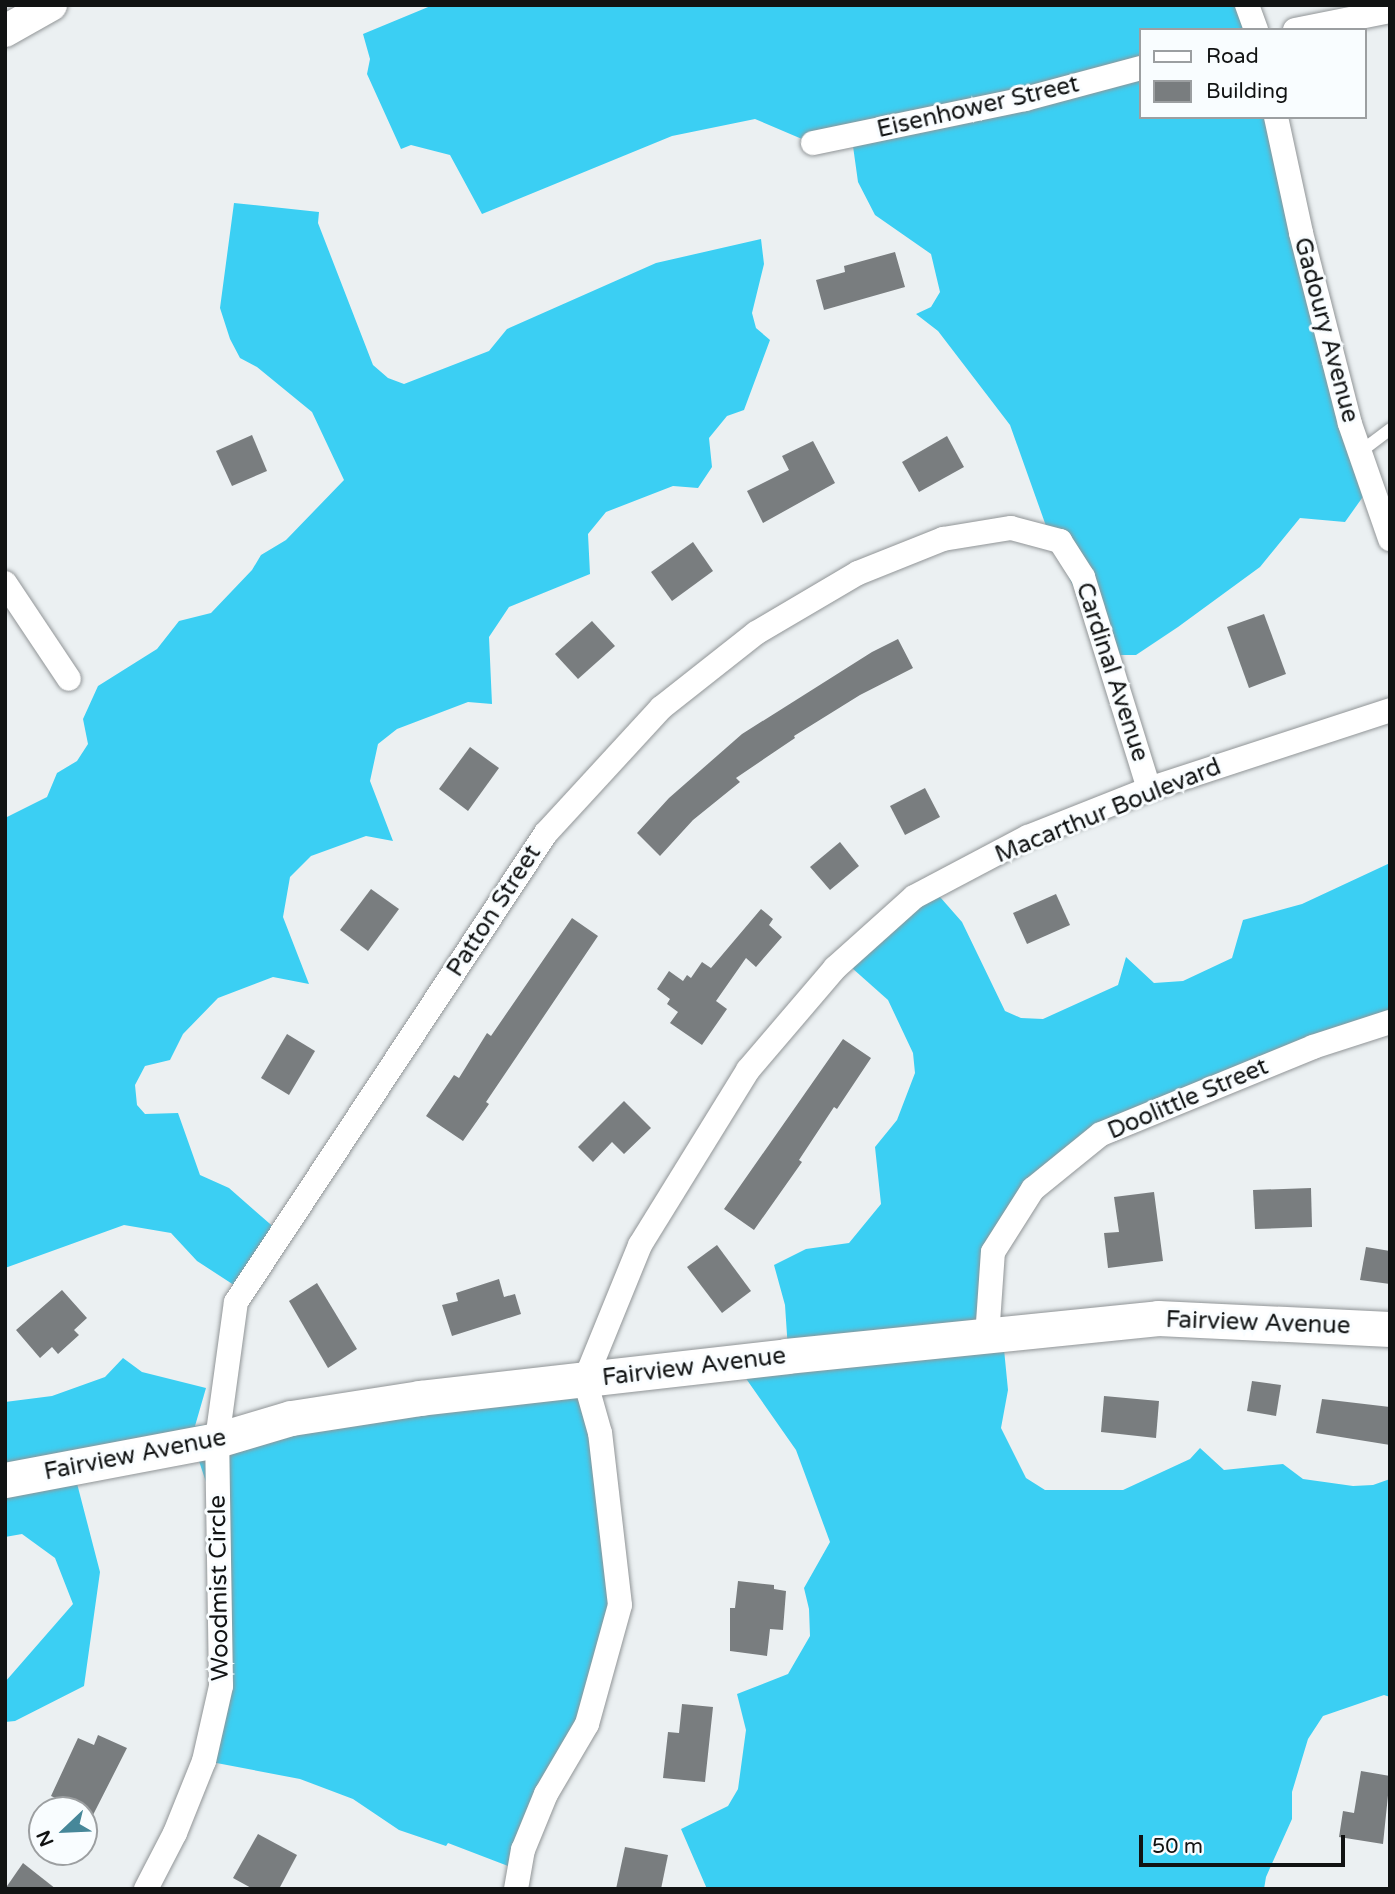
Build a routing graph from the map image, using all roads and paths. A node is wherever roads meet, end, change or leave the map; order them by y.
1 (51, 5) edge
2 (1247, 5) edge
3 (1390, 10) edge
4 (1255, 28) edge
5 (1304, 28) edge
6 (5, 31) edge
7 (1140, 68) edge
8 (1276, 119) edge
9 (813, 143) dead end
10 (1390, 429) edge
11 (1360, 452) junction
12 (956, 537) joint
13 (1390, 539) edge
14 (5, 583) edge
15 (69, 679) dead end
16 (1390, 710) edge
17 (1149, 789) junction
18 (1390, 1022) edge
19 (1390, 1329) edge
20 (987, 1337) junction
21 (585, 1380) junction
22 (217, 1440) junction
23 (5, 1480) edge
24 (146, 1889) edge
25 (516, 1889) edge

1 - 6 street
2 - 4 street
3 - 5 street
7 - 9 street, Eisenhower Street
8 - 11 street, Gadoury Avenue
10 - 11 lane
11 - 13 street, Gadoury Avenue
12 - 17 street, Cardinal Avenue
12 - 22 street, Patton Street
14 - 15 street
16 - 17 street, Macarthur Boulevard
17 - 21 street, Macarthur Boulevard
18 - 20 street, Doolittle Street
19 - 20 main road, Fairview Avenue
20 - 21 main road, Fairview Avenue
21 - 22 main road, Fairview Avenue
21 - 25 street
22 - 23 main road, Fairview Avenue
22 - 24 street, Woodmist Circle

